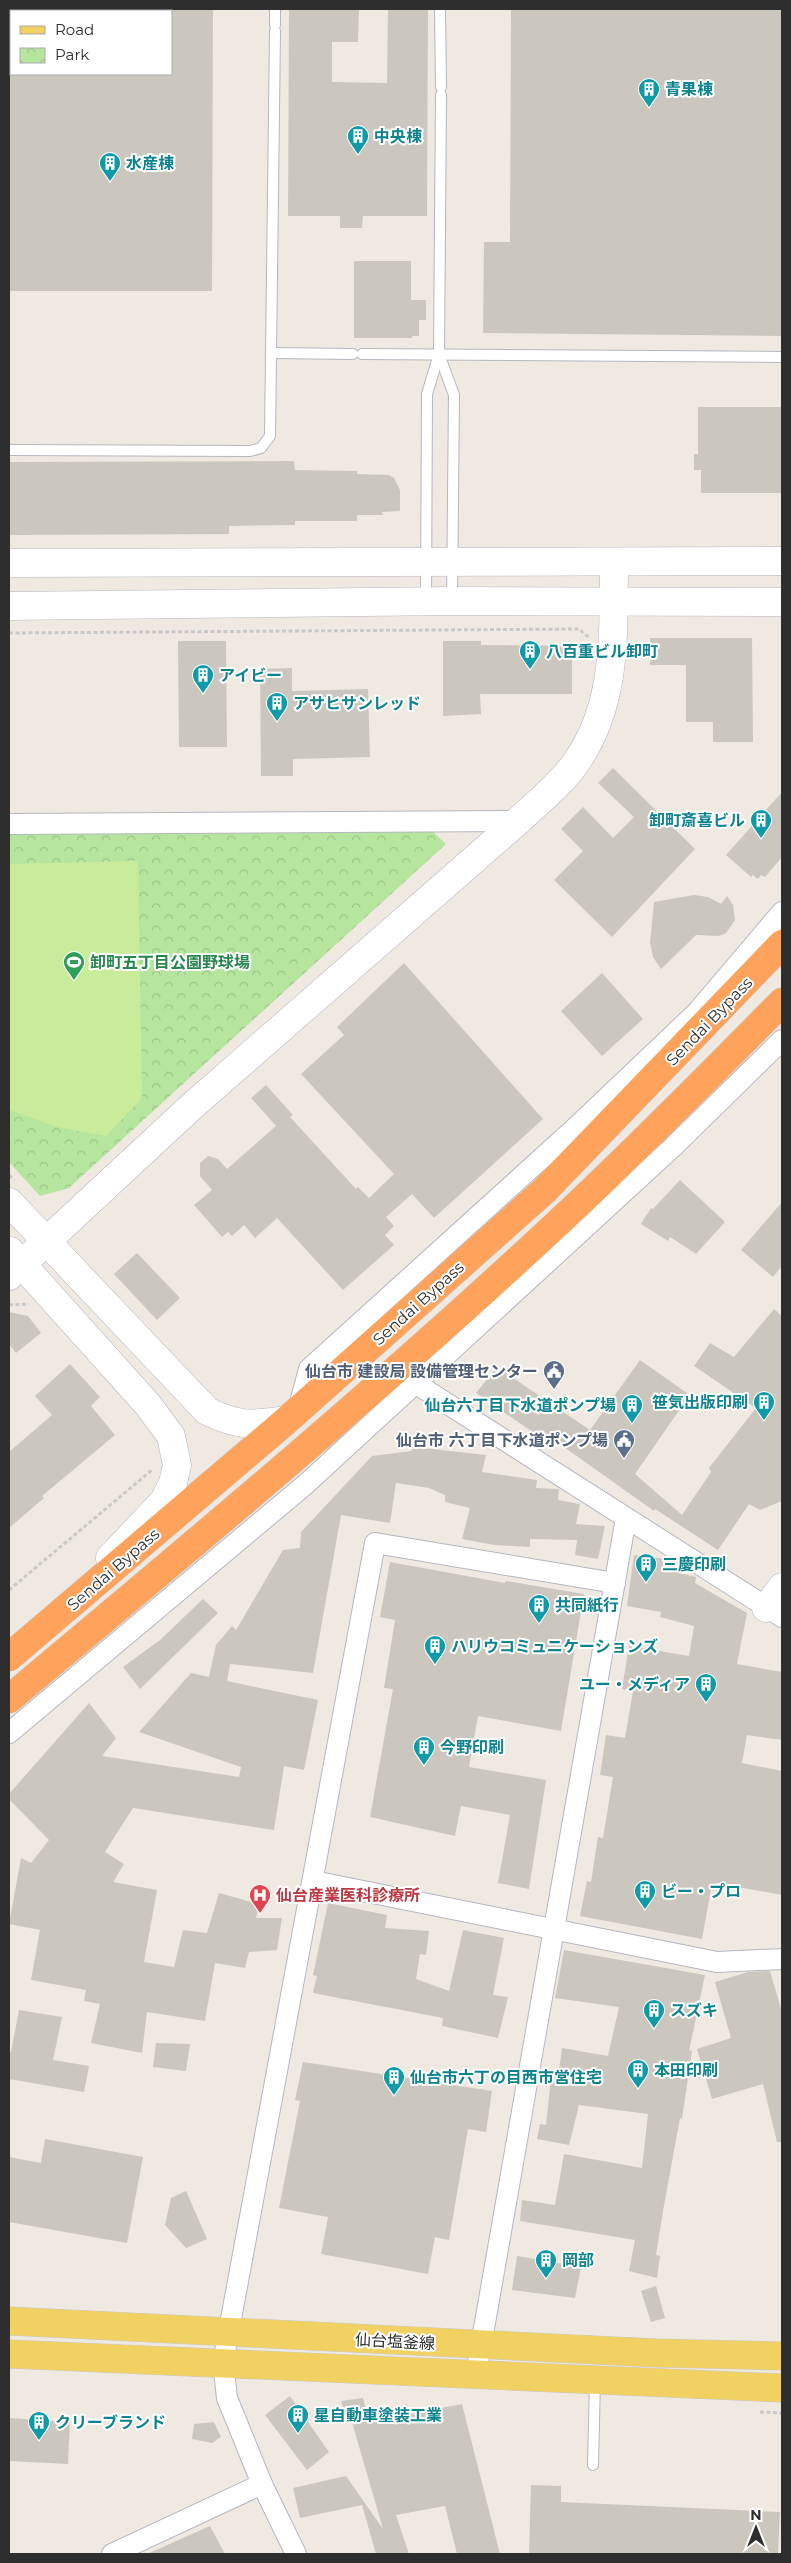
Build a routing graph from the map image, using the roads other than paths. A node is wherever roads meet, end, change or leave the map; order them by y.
1 (275, 9) edge
2 (440, 9) edge
3 (272, 353) junction
4 (439, 354) junction
5 (782, 357) edge
6 (9, 450) edge
7 (439, 561) junction
8 (782, 561) edge
9 (614, 562) junction
10 (9, 563) edge
11 (439, 601) junction
12 (782, 602) edge
13 (614, 603) junction
14 (9, 606) edge
15 (518, 821) junction
16 (9, 824) edge
17 (782, 912) edge
18 (782, 944) edge
19 (782, 1002) edge
20 (782, 1040) edge
21 (9, 1202) edge
22 (46, 1240) junction
23 (13, 1263) edge
24 (406, 1377) junction
25 (292, 1415) junction
26 (626, 1518) junction
27 (615, 1583) junction
28 (777, 1604) edge
29 (44, 1628) junction
30 (9, 1636) edge
31 (9, 1657) edge
32 (9, 1699) edge
33 (9, 1733) edge
34 (313, 1881) junction
35 (554, 1930) junction
36 (782, 1959) edge
37 (9, 2321) edge
38 (230, 2334) junction
39 (482, 2345) junction
40 (9, 2354) edge
41 (782, 2356) edge
42 (223, 2362) junction
43 (476, 2374) junction
44 (595, 2379) junction
45 (782, 2388) edge
46 (592, 2465) dead end
47 (262, 2484) junction
48 (112, 2554) edge
49 (296, 2554) edge

1 - 3 lane
2 - 4 lane
3 - 4 lane
3 - 6 lane
4 - 5 lane
4 - 7 lane
4 - 7 lane
7 - 9 street
7 - 10 street
7 - 11 lane
7 - 11 lane
8 - 9 street
9 - 13 street
11 - 13 street
11 - 14 street
12 - 13 street
13 - 15 street
15 - 16 street
15 - 22 street
17 - 25 street
18 - 25 highway, Sendai Bypass
19 - 24 highway, Sendai Bypass
20 - 24 street
21 - 22 street
22 - 23 street
22 - 25 street
23 - 29 street
24 - 26 street
24 - 32 highway, Sendai Bypass
24 - 33 street
25 - 29 highway, Sendai Bypass
26 - 27 street
26 - 28 street
27 - 34 street
27 - 35 street
29 - 30 street
29 - 31 highway, Sendai Bypass
34 - 35 street
34 - 38 street
35 - 36 street
35 - 39 street
37 - 38 main road, 仙台塩釜線
38 - 39 main road, 仙台塩釜線
38 - 42 street
39 - 41 main road, 仙台塩釜線
39 - 43 street
40 - 42 main road, 仙台塩釜線
42 - 43 main road, 仙台塩釜線
42 - 47 street
43 - 44 main road, 仙台塩釜線
44 - 45 main road, 仙台塩釜線
44 - 46 lane
47 - 48 street
47 - 49 street

